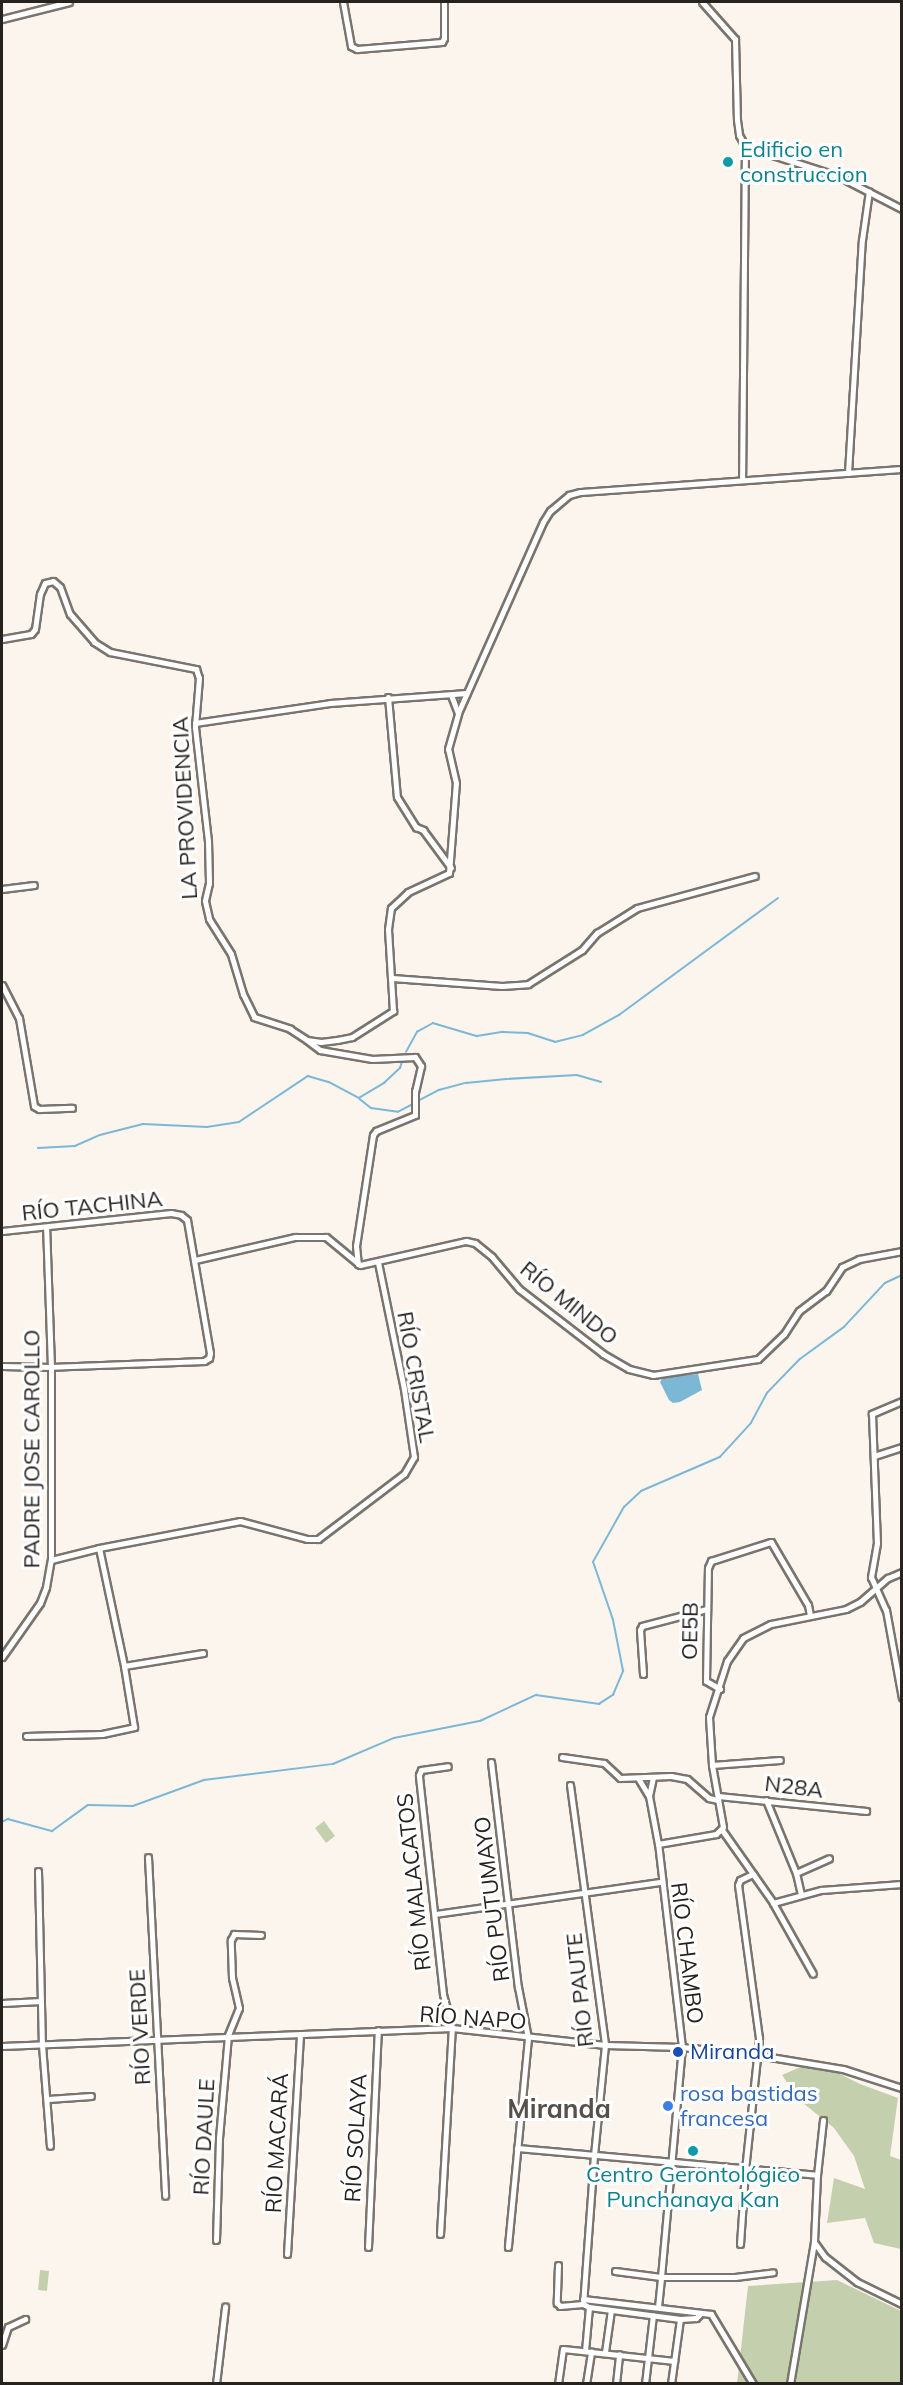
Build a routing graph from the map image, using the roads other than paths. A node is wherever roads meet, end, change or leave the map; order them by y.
1 (69, 2) edge
2 (343, 2) edge
3 (444, 2) edge
4 (702, 2) edge
5 (2, 19) edge
6 (745, 146) junction
7 (870, 191) junction
8 (902, 209) edge
9 (902, 469) edge
10 (848, 473) junction
11 (742, 480) junction
12 (2, 639) edge
13 (467, 693) junction
14 (451, 695) junction
15 (388, 698) junction
16 (458, 713) junction
17 (195, 723) junction
18 (451, 868) junction
19 (755, 876) dead end
20 (34, 885) dead end
21 (2, 889) edge
22 (392, 978) junction
23 (2, 985) edge
24 (4, 994) edge
25 (307, 1040) junction
26 (72, 1108) dead end
27 (46, 1227) junction
28 (2, 1231) edge
29 (902, 1251) edge
30 (195, 1260) junction
31 (378, 1262) junction
32 (358, 1264) junction
33 (2, 1365) edge
34 (51, 1367) junction
35 (902, 1401) edge
36 (902, 1447) edge
37 (874, 1456) junction
38 (99, 1548) junction
39 (51, 1560) junction
40 (902, 1572) edge
41 (877, 1586) junction
42 (707, 1610) junction
43 (810, 1615) junction
44 (203, 1653) dead end
45 (2, 1657) edge
46 (124, 1666) junction
47 (644, 1674) dead end
48 (720, 1689) junction
49 (902, 1698) edge
50 (26, 1736) dead end
51 (562, 1757) dead end
52 (780, 1760) dead end
53 (491, 1762) dead end
54 (712, 1765) junction
55 (448, 1766) dead end
56 (652, 1777) junction
57 (638, 1778) junction
58 (570, 1785) dead end
59 (649, 1796) junction
60 (717, 1798) junction
61 (766, 1800) junction
62 (866, 1811) dead end
63 (722, 1830) junction
64 (658, 1844) junction
65 (148, 1857) dead end
66 (829, 1858) dead end
67 (38, 1871) dead end
68 (796, 1873) junction
69 (753, 1874) junction
70 (662, 1882) junction
71 (902, 1884) edge
72 (586, 1892) junction
73 (801, 1894) junction
74 (773, 1903) junction
75 (511, 1905) junction
76 (435, 1914) junction
77 (261, 1935) dead end
78 (813, 1974) dead end
79 (41, 2001) junction
80 (2, 2003) edge
81 (452, 2028) junction
82 (378, 2030) junction
83 (300, 2034) junction
84 (228, 2035) junction
85 (158, 2038) junction
86 (528, 2038) junction
87 (42, 2044) junction
88 (605, 2045) junction
89 (2, 2046) edge
90 (682, 2047) junction
91 (758, 2055) junction
92 (902, 2088) edge
93 (91, 2096) dead end
94 (48, 2099) junction
95 (823, 2120) dead end
96 (50, 2146) dead end
97 (517, 2148) junction
98 (594, 2154) junction
99 (670, 2162) junction
100 (745, 2170) junction
101 (816, 2175) junction
102 (165, 2196) dead end
103 (441, 2234) dead end
104 (216, 2240) dead end
105 (814, 2242) junction
106 (740, 2244) dead end
107 (368, 2247) dead end
108 (508, 2247) dead end
109 (287, 2254) dead end
110 (558, 2265) dead end
111 (615, 2271) dead end
112 (773, 2271) dead end
113 (661, 2277) junction
114 (583, 2301) junction
115 (902, 2304) edge
116 (225, 2307) dead end
117 (590, 2307) junction
118 (658, 2307) junction
119 (611, 2310) junction
120 (701, 2313) junction
121 (654, 2315) junction
122 (25, 2319) dead end
123 (680, 2319) junction
124 (2, 2345) edge
125 (588, 2351) junction
126 (605, 2352) junction
127 (620, 2354) junction
128 (648, 2359) junction
129 (674, 2361) junction
130 (216, 2384) edge
131 (558, 2384) edge
132 (586, 2384) edge
133 (616, 2384) edge
134 (645, 2384) edge
135 (671, 2384) edge
136 (753, 2384) edge
137 (789, 2384) edge

1 - 5 street
2 - 3 street
4 - 6 street
6 - 7 street
6 - 11 street
7 - 8 street
7 - 10 street
9 - 10 street
10 - 11 street
11 - 13 street
12 - 17 street, LA PROVIDENCIA
13 - 14 street
13 - 16 street
14 - 15 street
14 - 16 street
15 - 17 street
15 - 18 street
16 - 18 street
17 - 25 street, LA PROVIDENCIA
18 - 22 street, LA PROVIDENCIA
19 - 22 street
20 - 21 street
22 - 25 street, LA PROVIDENCIA
23 - 24 street
24 - 26 street
25 - 32 street
27 - 28 street, RÍO TACHINA
27 - 30 street, RÍO TACHINA
27 - 34 street, PADRE JOSE CAROLLO
29 - 31 street, RÍO MINDO
30 - 32 street
30 - 34 street, RÍO TACHINA
31 - 32 street, RÍO MINDO
31 - 38 street, RÍO CRISTAL
33 - 34 street
34 - 39 street, PADRE JOSE CAROLLO
35 - 37 street
36 - 37 street
37 - 41 street
38 - 39 street, RÍO CRISTAL
38 - 46 street
39 - 45 street, PADRE JOSE CAROLLO
40 - 41 street
41 - 43 street
41 - 49 street
42 - 43 street, OE5B
42 - 47 street
42 - 48 street, OE5B
43 - 48 street
44 - 46 street
46 - 50 street
48 - 54 street
51 - 57 street
52 - 54 street
53 - 75 street, RÍO PUTUMAYO
54 - 60 street
55 - 76 street, RÍO MALACATOS
56 - 57 street
56 - 59 street, RÍO CHAMBO
56 - 60 street
57 - 59 street
58 - 72 street, RÍO PAUTE
59 - 64 street, RÍO CHAMBO
60 - 61 street, N28A
60 - 63 street
61 - 62 street, N28A
61 - 68 street
63 - 64 street
63 - 69 street
64 - 70 street, RÍO CHAMBO
65 - 85 street, RÍO VERDE
66 - 68 street
67 - 79 street
68 - 73 street
69 - 74 street
69 - 91 street
70 - 72 street
70 - 90 street, RÍO CHAMBO
71 - 73 street
72 - 75 street
72 - 88 street, RÍO PAUTE
73 - 74 street
74 - 78 street
75 - 76 street
75 - 86 street, RÍO PUTUMAYO
76 - 81 street, RÍO MALACATOS
77 - 84 street, RÍO DAULE
79 - 80 street
79 - 87 street
81 - 82 street, RÍO NAPO
81 - 86 street, RÍO NAPO
81 - 103 street, RÍO MALACATOS
82 - 83 street, RÍO NAPO
82 - 107 street, RÍO SOLAYA
83 - 84 street, RÍO NAPO
83 - 109 street, RÍO MACARÁ
84 - 85 street, RÍO NAPO
84 - 104 street, RÍO DAULE
85 - 87 street, RÍO NAPO
85 - 102 street, RÍO VERDE
86 - 88 street, RÍO NAPO
86 - 97 street, RÍO PUTUMAYO
87 - 89 street, RÍO NAPO
87 - 94 street
88 - 90 street, RÍO NAPO
88 - 98 street, RÍO PAUTE
90 - 91 street, RÍO NAPO
90 - 99 street, RÍO CHAMBO
91 - 92 street, RÍO NAPO
91 - 100 street
93 - 94 street
94 - 96 street
95 - 101 street
97 - 98 street
97 - 108 street, RÍO PUTUMAYO
98 - 99 street
98 - 114 street, RÍO PAUTE
99 - 100 street
99 - 113 street, RÍO CHAMBO
100 - 101 street
100 - 106 street
101 - 105 street
105 - 115 street
105 - 137 street
110 - 114 street
111 - 113 street
112 - 113 street
113 - 118 street, RÍO CHAMBO
114 - 117 street
114 - 118 street
116 - 130 street
117 - 119 street
117 - 125 street
118 - 120 street
119 - 121 street
119 - 126 street
120 - 123 street
120 - 136 street
121 - 123 street
121 - 128 street
122 - 124 street
123 - 129 street
125 - 126 street
125 - 131 street
125 - 132 street
126 - 127 street
127 - 128 street
127 - 133 street
128 - 129 street
128 - 134 street
129 - 135 street

